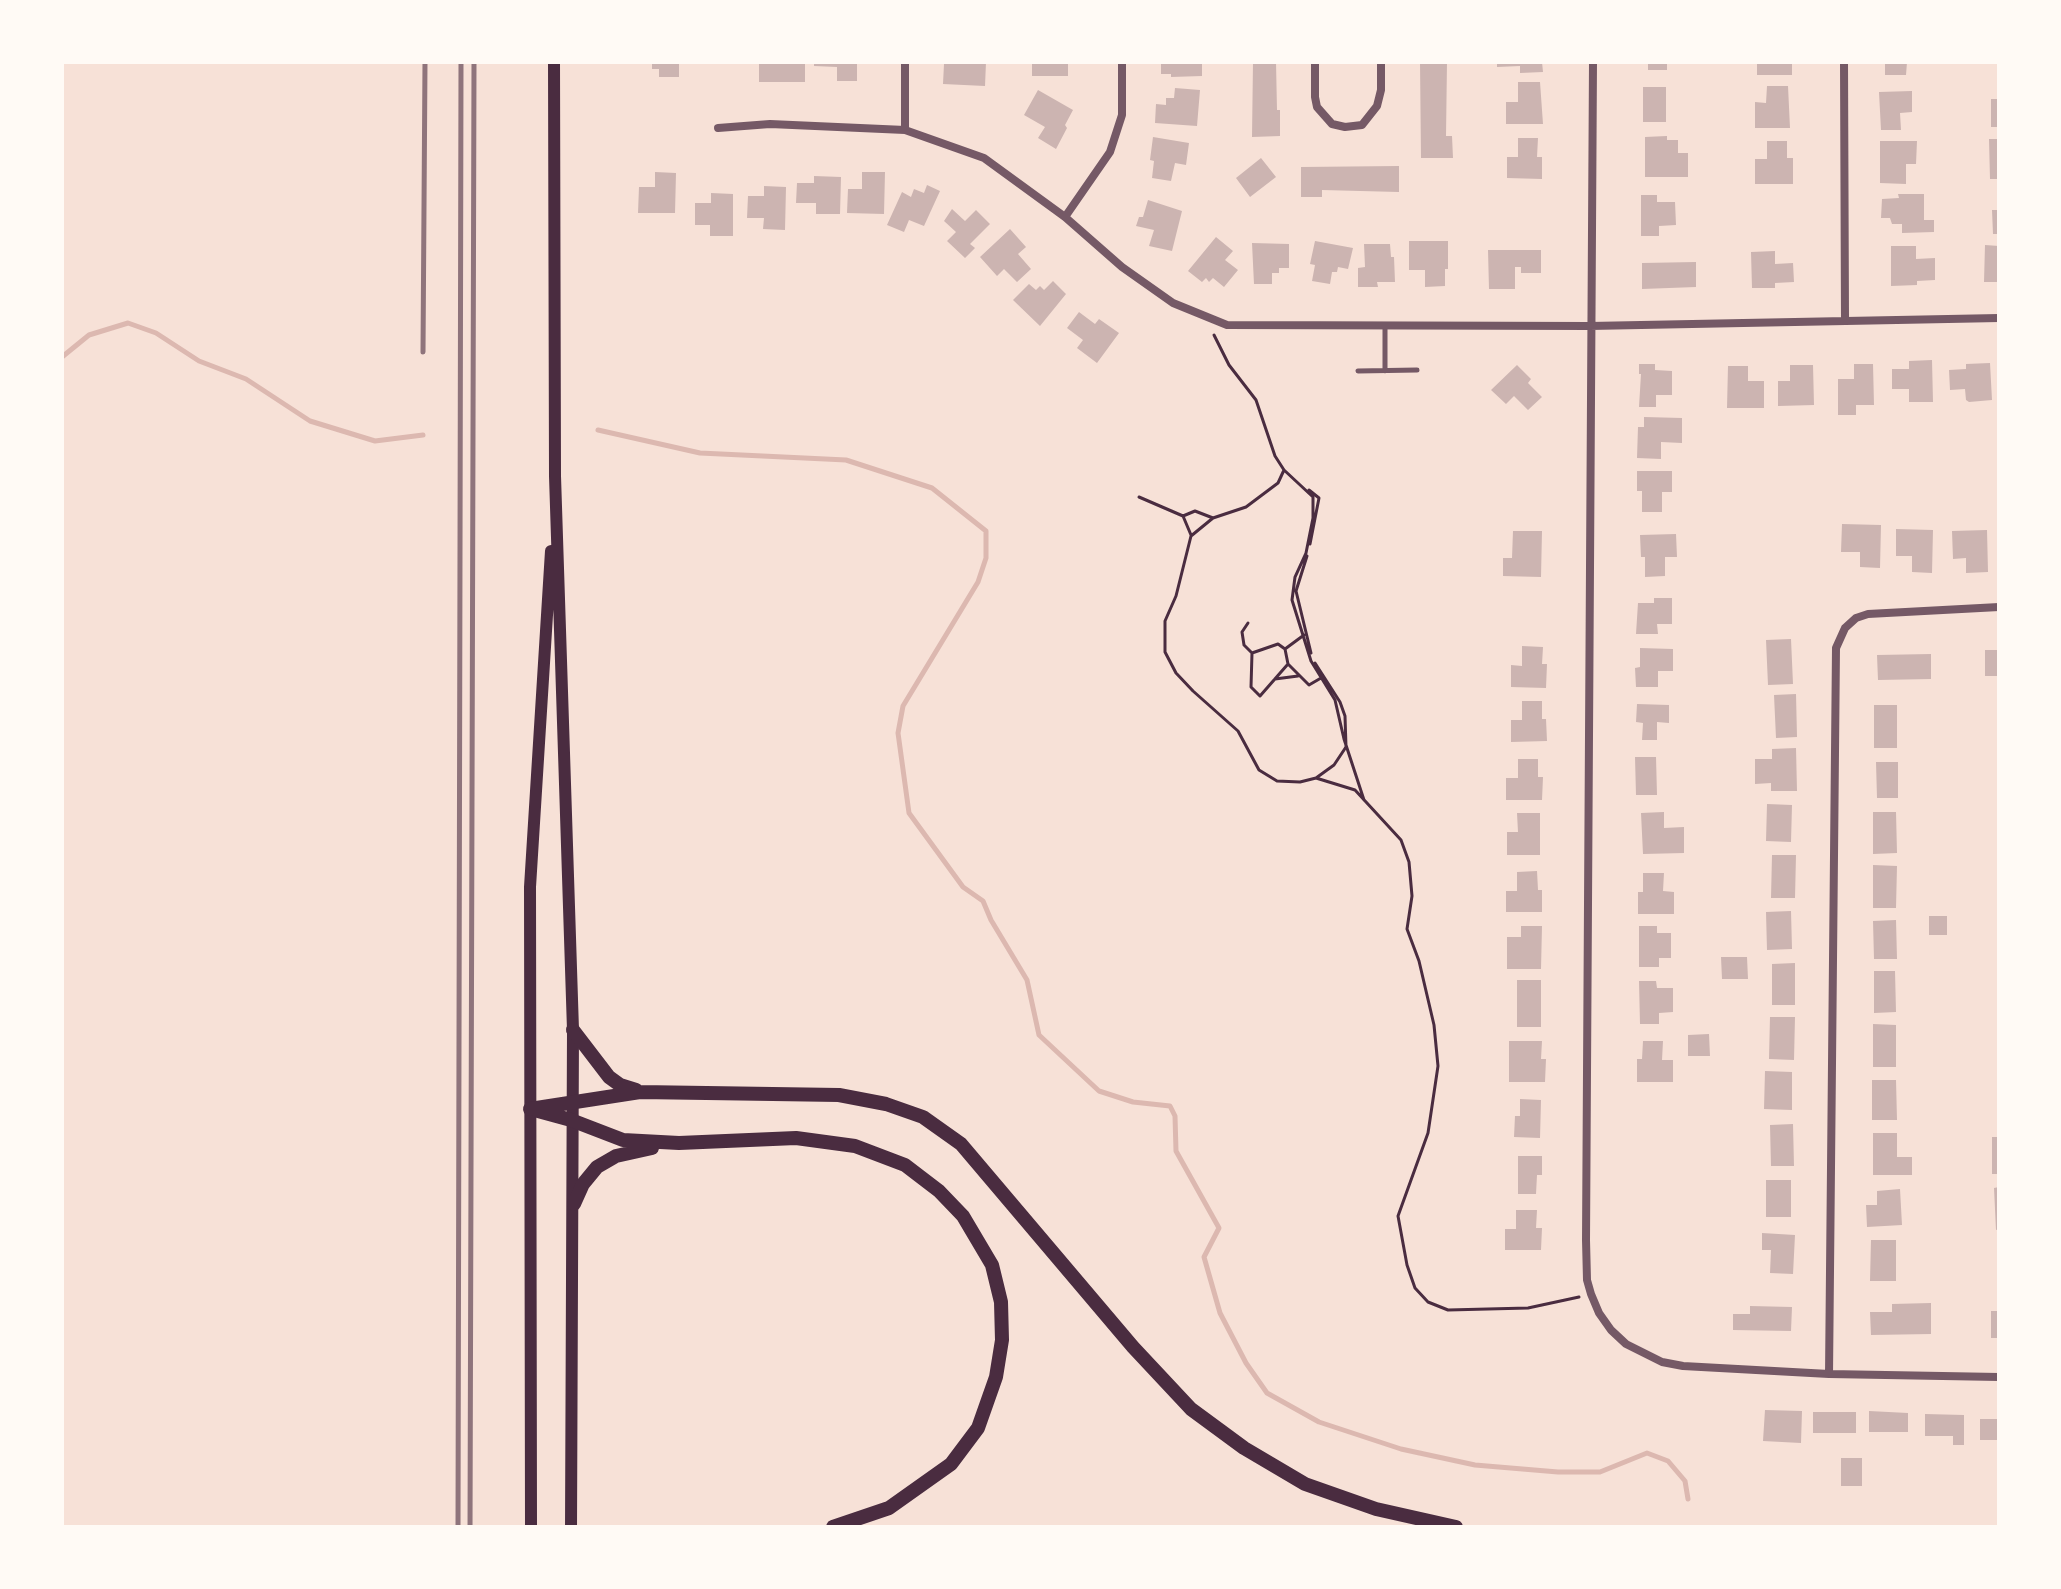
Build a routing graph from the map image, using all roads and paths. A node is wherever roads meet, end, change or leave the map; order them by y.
1 (554, 62) edge
2 (905, 62) edge
3 (1122, 62) edge
4 (1315, 62) edge
5 (1381, 62) edge
6 (1593, 62) edge
7 (1844, 62) edge
8 (718, 128) dead end
9 (905, 130) junction
10 (1065, 217) junction
11 (1205, 316) junction
12 (1999, 318) edge
13 (1845, 320) junction
14 (1385, 325) junction
15 (1590, 326) junction
16 (1417, 370) dead end
17 (1358, 371) dead end
18 (1385, 371) junction
19 (1284, 470) junction
20 (555, 476) junction
21 (1303, 484) junction
22 (1139, 497) dead end
23 (1183, 516) junction
24 (1213, 518) junction
25 (1191, 536) junction
26 (1999, 607) edge
27 (1248, 623) dead end
28 (1304, 635) junction
29 (1285, 649) junction
30 (1252, 653) junction
31 (1288, 664) junction
32 (1298, 676) junction
33 (1321, 678) junction
34 (1275, 679) junction
35 (1346, 747) junction
36 (1316, 778) junction
37 (1365, 801) junction
38 (573, 1030) junction
39 (640, 1092) junction
40 (572, 1102) junction
41 (530, 1109) junction
42 (571, 1120) junction
43 (679, 1143) junction
44 (574, 1204) junction
45 (1591, 1294) junction
46 (1829, 1374) junction
47 (1999, 1377) edge
48 (531, 1527) edge
49 (571, 1527) edge
50 (833, 1527) edge
51 (1456, 1527) edge

1 - 20 main road
2 - 9 street
3 - 10 street
4 - 5 street
6 - 15 street
7 - 13 street
8 - 9 street
9 - 10 street
10 - 11 street
11 - 14 street
11 - 19 path
12 - 13 street
13 - 15 street
14 - 15 street
14 - 18 lane
15 - 45 street
16 - 18 lane
17 - 18 lane
19 - 21 path
19 - 24 path
20 - 38 main road
20 - 41 main road
21 - 28 path
21 - 35 path
22 - 23 path
23 - 24 path
23 - 25 path
24 - 25 path
25 - 36 path
26 - 46 street
27 - 30 path
28 - 29 path
28 - 33 path
29 - 30 path
29 - 31 path
30 - 34 path
31 - 32 path
31 - 34 path
32 - 33 path
32 - 34 path
33 - 35 path
35 - 36 path
35 - 37 path
36 - 37 path
37 - 45 path
38 - 39 main road
38 - 40 main road
39 - 40 main road
39 - 51 main road
40 - 41 main road
40 - 42 main road
41 - 42 main road
41 - 48 main road
42 - 43 main road
42 - 44 main road
43 - 44 main road
43 - 50 main road
44 - 49 main road
45 - 46 street
46 - 47 street

